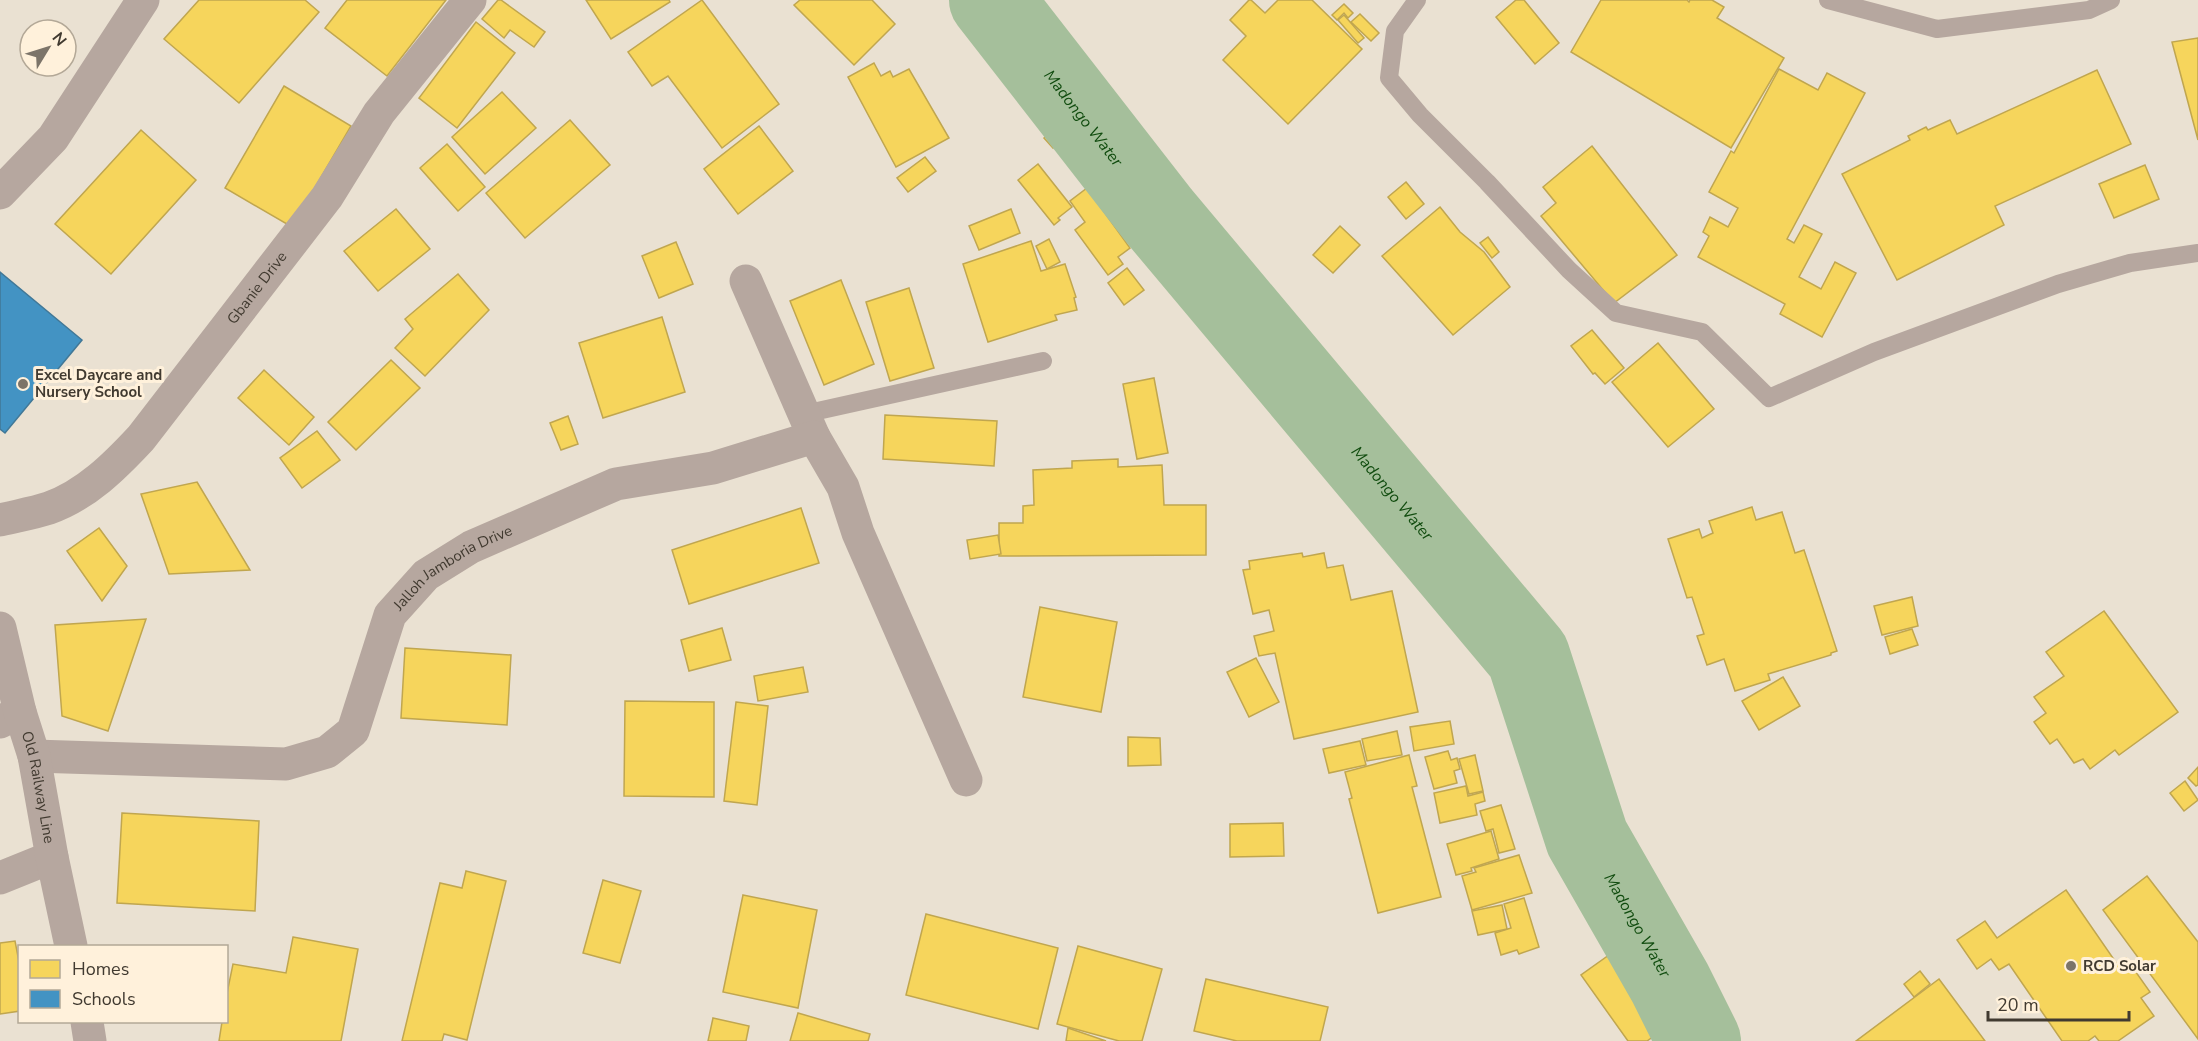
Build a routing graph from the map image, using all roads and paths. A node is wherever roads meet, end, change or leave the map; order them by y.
1 (143, 0) edge
2 (470, 0) edge
3 (1417, 0) edge
4 (1828, 0) edge
5 (2111, 0) edge
6 (0, 193) edge
7 (2198, 253) edge
8 (746, 281) dead end
9 (1042, 361) dead end
10 (809, 426) junction
11 (0, 520) edge
12 (0, 628) edge
13 (10, 717) edge
14 (34, 756) junction
15 (966, 780) dead end
16 (52, 857) junction
17 (0, 878) edge
18 (71, 945) edge
19 (87, 1023) edge
20 (90, 1041) edge

1 - 6 street
2 - 11 street, Gbanie Drive
3 - 7 lane
4 - 5 lane
8 - 10 street
9 - 10 lane
10 - 14 street, Jalloh Jamboria Drive
10 - 15 street
12 - 13 street, Old Railway Line
13 - 14 street, Old Railway Line
14 - 16 street, Old Railway Line
16 - 17 street
16 - 18 street, Old Railway Line
19 - 20 street

